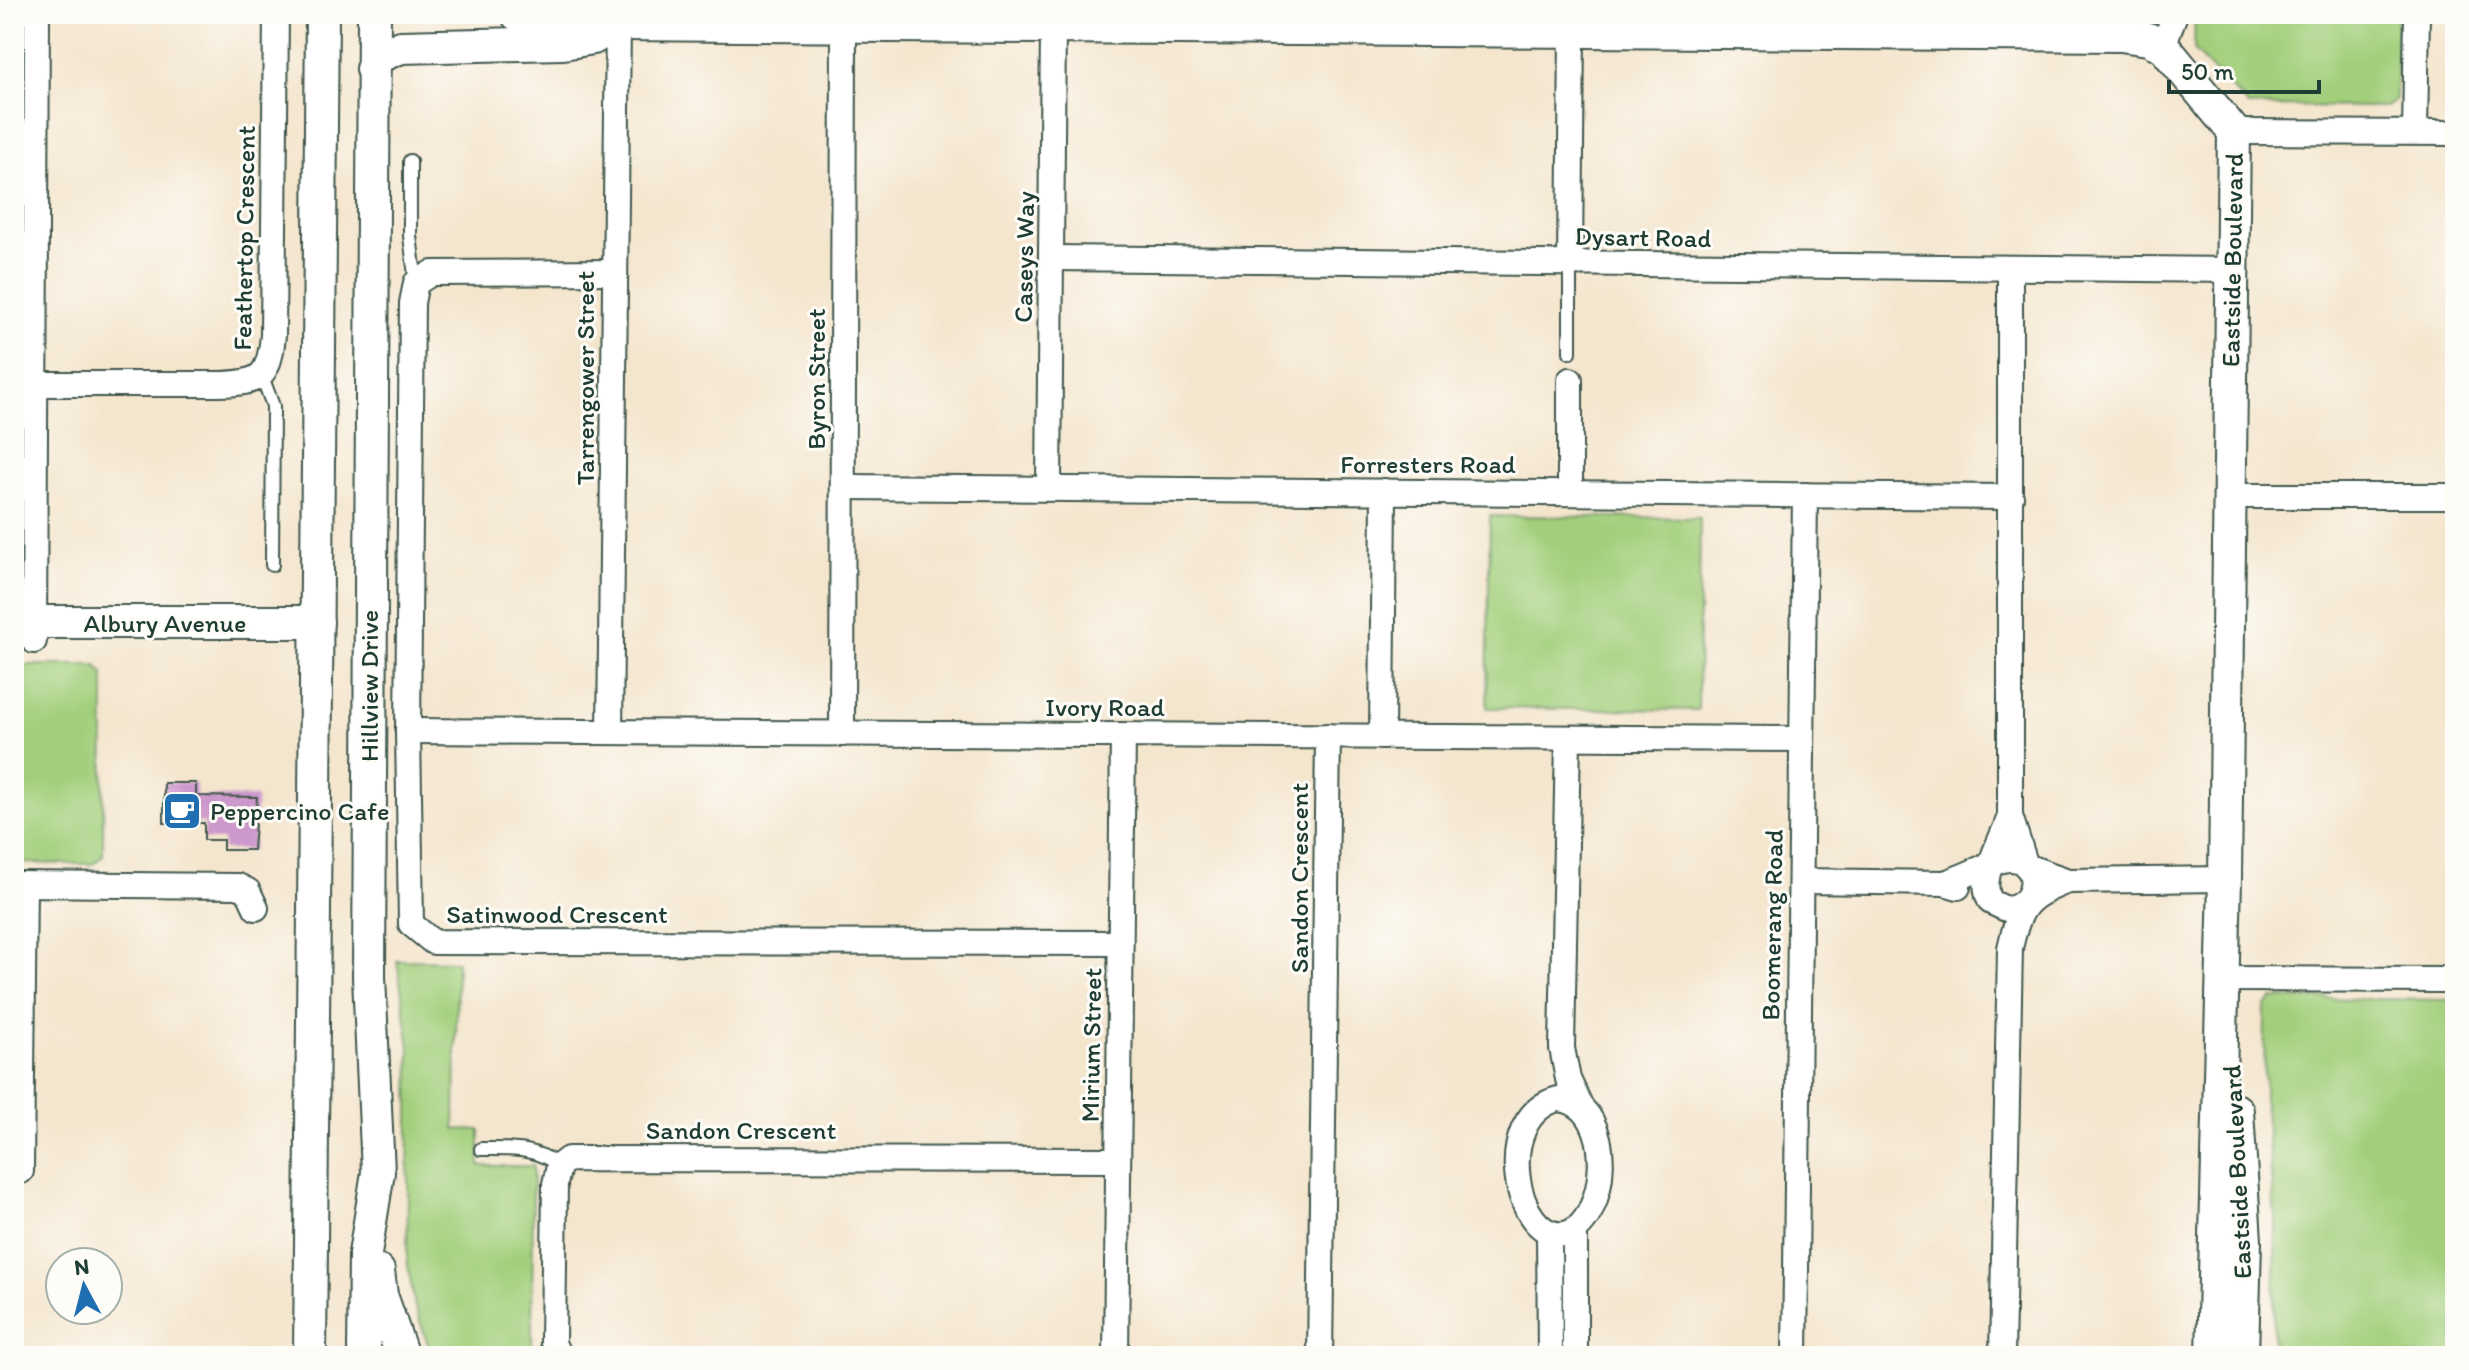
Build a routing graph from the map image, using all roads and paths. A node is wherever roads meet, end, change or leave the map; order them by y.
1 (37, 14) edge
2 (276, 14) edge
3 (322, 14) edge
4 (374, 14) edge
5 (517, 14) edge
6 (2175, 14) edge
7 (2417, 14) edge
8 (966, 20) edge
9 (1698, 23) edge
10 (618, 24) junction
11 (844, 24) junction
12 (1053, 26) junction
13 (1572, 30) junction
14 (2163, 46) junction
15 (372, 69) junction
16 (2234, 132) junction
17 (2415, 132) junction
18 (2455, 133) edge
19 (410, 161) dead end
20 (1052, 258) junction
21 (1570, 264) junction
22 (2010, 268) junction
23 (2233, 270) junction
24 (614, 272) junction
25 (416, 283) junction
26 (1570, 352) dead end
27 (262, 376) junction
28 (1570, 380) dead end
29 (34, 384) junction
30 (845, 487) junction
31 (1049, 488) junction
32 (1384, 491) junction
33 (1570, 493) junction
34 (1805, 495) junction
35 (2228, 496) junction
36 (2455, 496) edge
37 (2011, 497) junction
38 (272, 565) dead end
39 (24, 632) edge
40 (317, 632) junction
41 (408, 731) junction
42 (610, 732) junction
43 (842, 734) junction
44 (1123, 735) junction
45 (1328, 736) junction
46 (1382, 737) junction
47 (1568, 738) junction
48 (1802, 739) junction
49 (314, 762) junction
50 (368, 764) junction
51 (2010, 816) junction
52 (1992, 866) junction
53 (2026, 866) junction
54 (2225, 879) junction
55 (1801, 881) junction
56 (2068, 881) junction
57 (1944, 883) junction
58 (19, 884) edge
59 (2026, 901) junction
60 (1991, 902) junction
61 (256, 908) dead end
62 (1120, 943) junction
63 (2010, 948) junction
64 (2455, 973) edge
65 (2220, 984) junction
66 (1562, 1048) junction
67 (1580, 1105) junction
68 (1536, 1109) junction
69 (18, 1122) edge
70 (481, 1149) dead end
71 (1118, 1160) junction
72 (559, 1166) junction
73 (21, 1171) dead end
74 (378, 1172) junction
75 (1575, 1231) junction
76 (1549, 1232) junction
77 (306, 1347) edge
78 (364, 1356) edge
79 (402, 1356) edge
80 (559, 1356) edge
81 (1116, 1356) edge
82 (1320, 1356) edge
83 (1550, 1356) edge
84 (1575, 1356) edge
85 (1795, 1356) edge
86 (2002, 1356) edge
87 (2213, 1356) edge
88 (2242, 1356) edge

1 - 29 street
2 - 27 street, Feathertop Crescent
3 - 40 street, Hillview Drive
4 - 15 street, Hillview Drive
5 - 10 street
6 - 14 street
7 - 17 street
8 - 11 street
8 - 12 street
9 - 13 street
9 - 14 street
10 - 11 street
10 - 15 street
10 - 24 street, Tarrengower Street
11 - 30 street, Byron Street
12 - 13 street
12 - 20 street, Caseys Way
13 - 21 street
14 - 16 street, Eastside Boulevard
15 - 50 street, Hillview Drive
16 - 17 street
16 - 23 street, Eastside Boulevard
17 - 18 street
19 - 25 lane
20 - 21 street, Dysart Road
20 - 31 street, Caseys Way
21 - 22 street, Dysart Road
21 - 26 lane
22 - 23 street, Dysart Road
22 - 37 street
23 - 35 street, Eastside Boulevard
24 - 25 street
24 - 42 street, Tarrengower Street
25 - 41 street, Satinwood Crescent
27 - 29 street, Feathertop Crescent
27 - 38 lane
28 - 33 street
29 - 39 street
30 - 31 street, Forresters Road
30 - 43 street, Byron Street
31 - 32 street, Forresters Road
32 - 33 street, Forresters Road
32 - 46 street
33 - 34 street, Forresters Road
34 - 37 street, Forresters Road
34 - 48 street, Boomerang Road
35 - 36 street
35 - 54 street, Eastside Boulevard
37 - 51 street
39 - 40 street, Albury Avenue
40 - 49 street, Hillview Drive
41 - 42 street, Ivory Road
41 - 62 street, Satinwood Crescent
42 - 43 street, Ivory Road
43 - 44 street, Ivory Road
44 - 45 street, Ivory Road
44 - 62 street, Mirium Street
45 - 46 street, Ivory Road
45 - 82 street, Sandon Crescent
46 - 47 street, Ivory Road
47 - 48 street, Ivory Road
47 - 66 street
48 - 55 street, Boomerang Road
49 - 50 street
49 - 77 street, Hillview Drive
50 - 74 street, Hillview Drive
51 - 52 street
51 - 53 street
52 - 53 street
52 - 57 street
52 - 60 street
53 - 56 street
53 - 59 street
54 - 56 street
54 - 65 street, Eastside Boulevard
55 - 57 street
55 - 85 street, Boomerang Road
56 - 59 street
57 - 60 street
58 - 61 street
58 - 69 street
59 - 60 street
59 - 63 street
60 - 63 street
62 - 71 street, Mirium Street
63 - 86 street
64 - 65 street
65 - 87 street, Eastside Boulevard
65 - 88 street, Eastside Boulevard
66 - 67 street
66 - 68 street
67 - 68 street
67 - 75 street
68 - 76 street
69 - 73 street
70 - 72 lane
71 - 72 street, Sandon Crescent
71 - 81 street, Mirium Street
72 - 80 street
74 - 78 street, Hillview Drive
74 - 79 street
75 - 76 street
75 - 84 street
76 - 83 street

